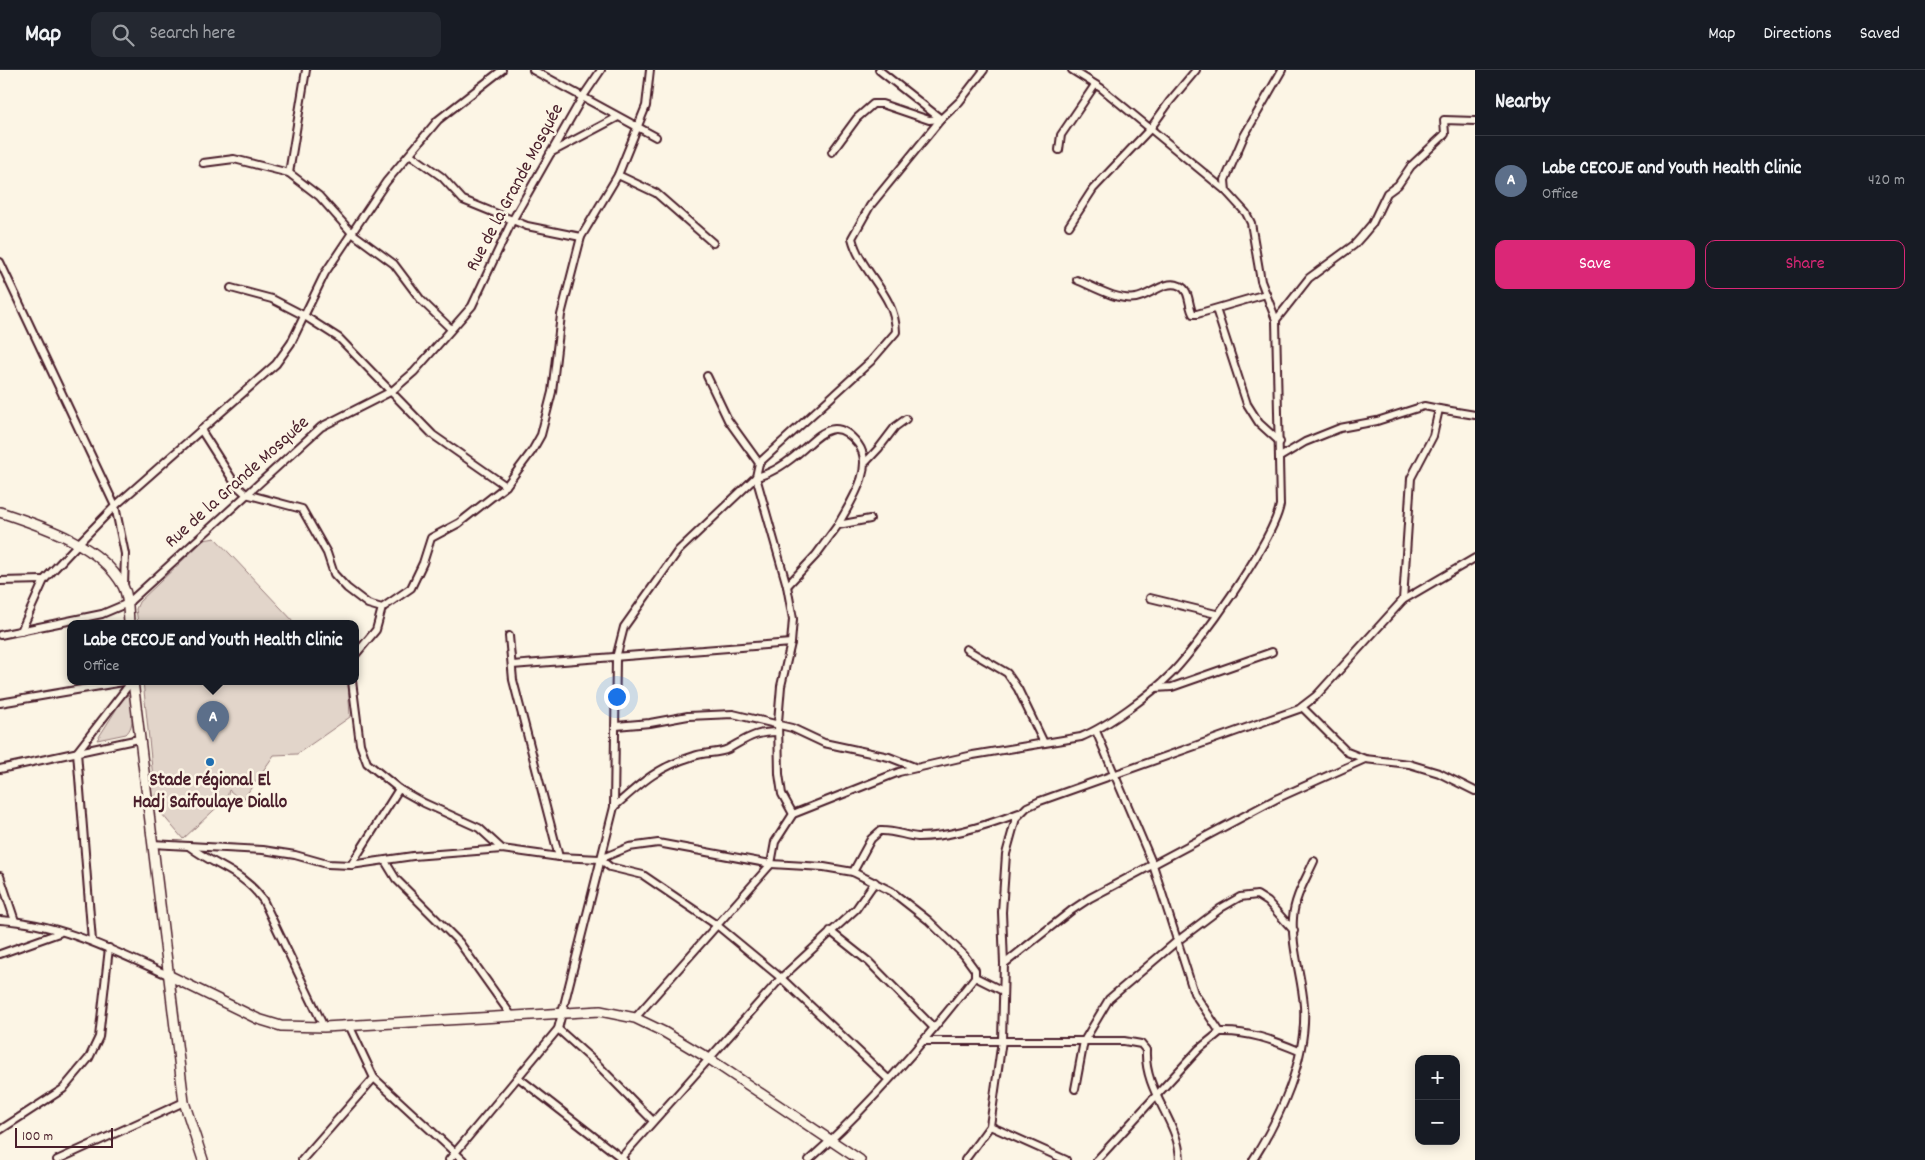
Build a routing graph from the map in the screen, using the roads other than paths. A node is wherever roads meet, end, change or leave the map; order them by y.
1 (306, 70) edge
2 (502, 70) edge
3 (533, 70) edge
4 (602, 70) edge
5 (650, 70) edge
6 (879, 70) edge
7 (984, 70) edge
8 (1072, 70) edge
9 (1196, 70) edge
10 (1282, 70) edge
11 (1095, 85) junction
12 (582, 98) junction
13 (618, 117) junction
14 (940, 119) junction
15 (1475, 121) edge
16 (637, 127) junction
17 (1150, 129) junction
18 (656, 137) dead end
19 (1059, 150) dead end
20 (832, 152) dead end
21 (549, 154) junction
22 (410, 155) junction
23 (204, 163) dead end
24 (289, 173) junction
25 (618, 175) junction
26 (1226, 191) junction
27 (512, 221) junction
28 (1069, 226) dead end
29 (352, 233) junction
30 (581, 237) junction
31 (713, 243) dead end
32 (0, 262) edge
33 (1077, 280) dead end
34 (231, 288) dead end
35 (1266, 294) junction
36 (1216, 308) junction
37 (303, 315) junction
38 (1276, 320) junction
39 (451, 330) junction
40 (706, 376) dead end
41 (392, 391) junction
42 (1439, 409) junction
43 (1475, 415) edge
44 (906, 419) dead end
45 (201, 430) junction
46 (1280, 442) junction
47 (1280, 457) junction
48 (759, 463) junction
49 (864, 464) junction
50 (756, 477) junction
51 (506, 486) junction
52 (246, 494) junction
53 (115, 506) junction
54 (0, 512) edge
55 (870, 519) dead end
56 (838, 525) junction
57 (78, 544) junction
58 (1475, 558) edge
59 (44, 580) junction
60 (0, 581) edge
61 (787, 586) junction
62 (124, 587) junction
63 (1150, 598) dead end
64 (1403, 600) junction
65 (128, 602) junction
66 (382, 608) junction
67 (1216, 614) junction
68 (73, 620) edge
69 (129, 620) edge
70 (67, 621) edge
71 (21, 631) junction
72 (0, 635) edge
73 (509, 636) dead end
74 (791, 643) junction
75 (966, 649) dead end
76 (359, 650) edge
77 (1272, 652) dead end
78 (616, 658) junction
79 (512, 665) junction
80 (107, 685) edge
81 (128, 685) edge
82 (131, 685) edge
83 (353, 685) edge
84 (1155, 688) junction
85 (0, 703) edge
86 (1303, 708) junction
87 (616, 726) junction
88 (778, 728) junction
89 (1096, 731) junction
90 (138, 739) junction
91 (1044, 743) junction
92 (77, 752) junction
93 (1365, 759) junction
94 (917, 768) junction
95 (0, 769) edge
96 (1116, 774) junction
97 (400, 789) junction
98 (1475, 792) edge
99 (614, 807) junction
100 (1020, 812) junction
101 (793, 814) junction
102 (152, 844) junction
103 (189, 846) junction
104 (502, 849) junction
105 (559, 857) junction
106 (600, 859) junction
107 (1314, 861) dead end
108 (385, 862) junction
109 (771, 864) junction
110 (350, 865) junction
111 (1154, 865) junction
112 (853, 872) junction
113 (0, 876) edge
114 (875, 882) junction
115 (0, 920) edge
116 (15, 921) junction
117 (718, 926) junction
118 (830, 931) junction
119 (1294, 931) junction
120 (60, 932) junction
121 (92, 941) junction
122 (1176, 942) junction
123 (109, 948) junction
124 (0, 954) edge
125 (1004, 964) junction
126 (170, 976) junction
127 (975, 977) junction
128 (781, 978) junction
129 (1003, 991) junction
130 (562, 1012) junction
131 (511, 1015) junction
132 (635, 1018) junction
133 (349, 1025) junction
134 (324, 1027) junction
135 (933, 1027) junction
136 (558, 1028) junction
137 (1220, 1032) junction
138 (1002, 1040) junction
139 (1084, 1041) junction
140 (922, 1042) junction
141 (1299, 1050) junction
142 (708, 1058) junction
143 (374, 1078) junction
144 (519, 1078) junction
145 (888, 1079) junction
146 (1075, 1089) dead end
147 (1155, 1095) junction
148 (184, 1102) junction
149 (653, 1121) junction
150 (990, 1126) junction
151 (0, 1130) edge
152 (830, 1141) junction
153 (454, 1154) junction
154 (621, 1159) edge
155 (57, 1160) edge
156 (203, 1160) edge
157 (302, 1160) edge
158 (449, 1160) edge
159 (463, 1160) edge
160 (809, 1160) edge
161 (860, 1160) edge
162 (965, 1160) edge
163 (1066, 1160) edge
164 (1097, 1160) edge
165 (1180, 1160) edge
166 (1254, 1160) edge

1 - 24 street
2 - 22 street
3 - 12 street
4 - 12 street, Rue de la Grande Mosquée
5 - 16 street
6 - 14 street
7 - 14 street
8 - 11 street
9 - 17 street
10 - 26 street
11 - 17 street
11 - 19 street
12 - 13 street
12 - 21 street, Rue de la Grande Mosquée
13 - 16 street
13 - 21 street
14 - 20 street
14 - 48 street
15 - 38 street
16 - 18 street
16 - 25 street
17 - 26 street
17 - 28 street
21 - 27 street, Rue de la Grande Mosquée
22 - 27 street
22 - 29 street
23 - 24 street
24 - 29 street
25 - 30 street
25 - 31 street
26 - 35 street
27 - 30 street
27 - 39 street, Rue de la Grande Mosquée
29 - 37 street
29 - 39 street
30 - 51 street
32 - 53 street
33 - 36 street
34 - 37 street
35 - 36 street
35 - 38 street
36 - 46 street
37 - 41 street
37 - 45 street
38 - 46 street
39 - 41 street, Rue de la Grande Mosquée
40 - 48 street
41 - 51 street
41 - 52 street, Rue de la Grande Mosquée
42 - 43 street
42 - 47 street
42 - 64 street
44 - 49 street
45 - 52 street
45 - 53 street
46 - 47 street
47 - 67 street
48 - 50 street
49 - 50 street
49 - 56 street
50 - 61 street
50 - 78 street
51 - 66 street
52 - 65 street, Rue de la Grande Mosquée
52 - 66 street
53 - 57 street
53 - 62 street
54 - 57 street
55 - 56 street
56 - 61 street
57 - 59 street
57 - 62 street
58 - 64 street
59 - 60 street
59 - 71 street
61 - 74 street
62 - 65 street
63 - 67 street
64 - 86 street
65 - 68 street, Rue de la Grande Mosquée
65 - 69 street
66 - 76 street
67 - 84 street
70 - 71 street, Rue de la Grande Mosquée
71 - 72 street, Rue de la Grande Mosquée
73 - 79 street
74 - 78 street
74 - 88 street
75 - 91 street
77 - 84 street
78 - 79 street
78 - 87 street
79 - 105 street
80 - 85 street
81 - 92 street
82 - 90 street
83 - 97 street
84 - 89 street
86 - 93 street
86 - 96 street
87 - 88 street
87 - 99 street
88 - 94 street
88 - 99 street
88 - 101 street
89 - 91 street
89 - 96 street
90 - 92 street
90 - 102 street
91 - 94 street
92 - 95 street
92 - 121 street
93 - 98 street
93 - 111 street
94 - 101 street
96 - 100 street
96 - 111 street
97 - 104 street
97 - 110 street
99 - 106 street
100 - 112 street
100 - 125 street
101 - 109 street
102 - 103 street
102 - 126 street
103 - 110 street
103 - 134 street
104 - 105 street
104 - 108 street
105 - 106 street
106 - 109 street
106 - 117 street
106 - 130 street
107 - 119 street
108 - 110 street
108 - 131 street
109 - 112 street
109 - 117 street
111 - 122 street
111 - 125 street
112 - 114 street
113 - 116 street
114 - 118 street
114 - 127 street
115 - 116 street
116 - 120 street
117 - 128 street
117 - 132 street
118 - 128 street
118 - 135 street
119 - 122 street
119 - 141 street
120 - 121 street
120 - 124 street
121 - 123 street
122 - 137 street
122 - 139 street
123 - 126 street
123 - 151 street
125 - 129 street
126 - 134 street
126 - 148 street
127 - 129 street
127 - 135 street
128 - 142 street
128 - 145 street
129 - 138 street
130 - 131 street
130 - 132 street
130 - 136 street
131 - 133 street
132 - 142 street
133 - 134 street
133 - 143 street
135 - 140 street
136 - 144 street
136 - 149 street
137 - 141 street
137 - 147 street
138 - 139 street
138 - 140 street
138 - 150 street
139 - 146 street
139 - 147 street
140 - 145 street
141 - 166 street
142 - 149 street
142 - 152 street
143 - 153 street
143 - 157 street
144 - 153 street
144 - 154 street
145 - 152 street
147 - 164 street
147 - 165 street
148 - 155 street
148 - 156 street
149 - 154 street
150 - 162 street
150 - 163 street
152 - 160 street
152 - 161 street
153 - 158 street
153 - 159 street

